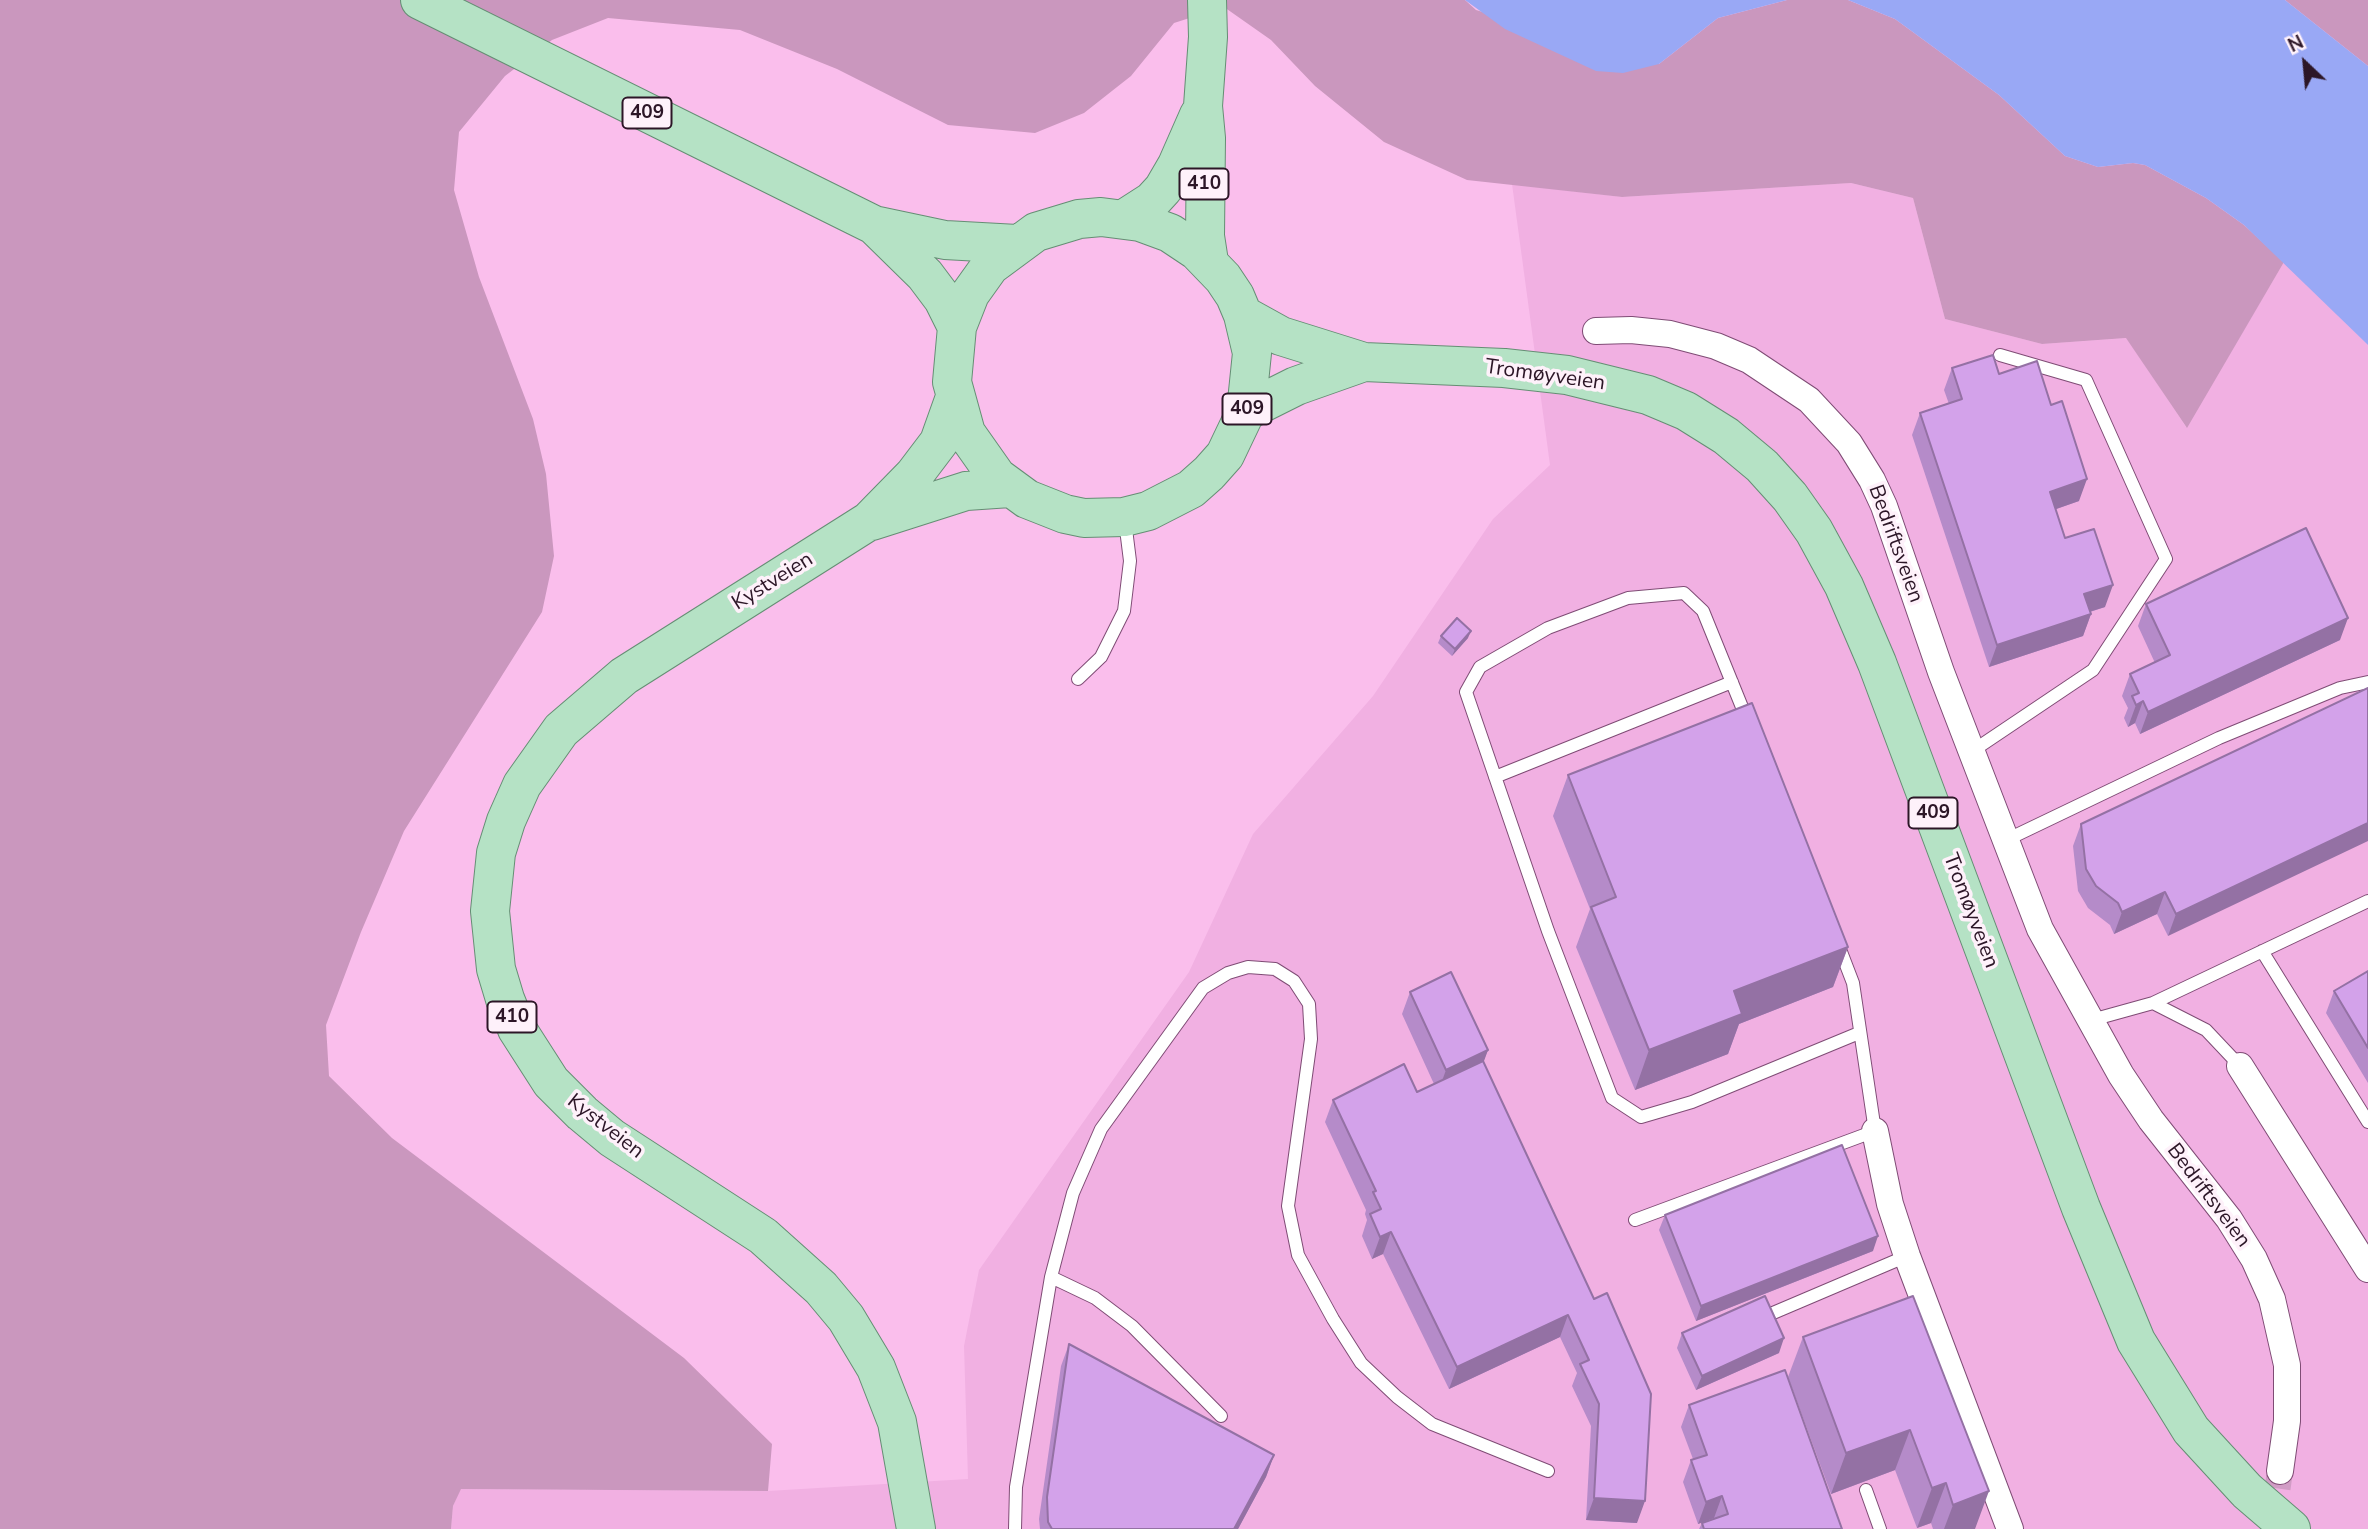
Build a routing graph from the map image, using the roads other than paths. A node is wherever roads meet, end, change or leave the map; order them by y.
1 (420, 0) edge
2 (1207, 0) edge
3 (1203, 107) junction
4 (1124, 219) junction
5 (874, 225) junction
6 (1017, 244) junction
7 (1209, 262) junction
8 (1243, 315) junction
9 (957, 327) junction
10 (1596, 331) dead end
11 (2000, 355) dead end
12 (1364, 362) junction
13 (954, 400) junction
14 (1247, 411) junction
15 (1010, 488) junction
16 (1124, 517) junction
17 (869, 521) junction
18 (1078, 679) dead end
19 (1732, 682) junction
20 (2368, 682) edge
21 (1752, 732) edge
22 (1971, 752) junction
23 (1495, 777) junction
24 (2004, 841) junction
25 (2368, 901) edge
26 (1833, 933) edge
27 (2262, 951) junction
28 (2153, 1003) junction
29 (2088, 1021) junction
30 (1859, 1033) junction
31 (2239, 1066) joint
32 (2368, 1122) edge
33 (1875, 1131) junction
34 (1635, 1220) dead end
35 (1907, 1256) junction
36 (2368, 1269) edge
37 (1051, 1277) junction
38 (1773, 1313) edge
39 (1221, 1416) dead end
40 (1548, 1471) dead end
41 (2280, 1471) tunnel mouth
42 (1866, 1490) edge
43 (916, 1529) edge
44 (1015, 1529) edge
45 (1880, 1529) edge
46 (2010, 1529) edge
47 (2291, 1529) edge

1 - 5 main road, 409
2 - 3 main road, 410
3 - 4 main road, 410
3 - 7 main road, 410
4 - 6 main road, 409
4 - 7 main road, 409
5 - 6 main road, 409
5 - 9 main road, 409
6 - 9 main road, 409
7 - 8 main road, 409
8 - 12 main road, Tromøyveien / 409
8 - 14 main road, 409
9 - 13 main road, 409
10 - 22 street, Bedriftsveien
11 - 22 lane
12 - 14 main road, Tromøyveien / 409
12 - 47 main road, Tromøyveien / 409
13 - 15 main road, 409
13 - 17 main road, Kystveien / 410
14 - 16 main road, 409
15 - 16 main road, 409
15 - 17 main road, Kystveien / 410
16 - 18 lane
17 - 43 main road, Kystveien / 410
19 - 21 lane
19 - 23 lane
19 - 23 lane
20 - 24 lane
22 - 24 street, Bedriftsveien
23 - 30 lane
24 - 29 street, Bedriftsveien
25 - 27 lane
26 - 30 lane
27 - 28 lane
27 - 32 lane
28 - 29 lane
28 - 31 lane
29 - 41 street, Bedriftsveien
30 - 33 lane
31 - 36 street
33 - 34 lane
33 - 35 street
35 - 38 lane
35 - 46 street
37 - 39 lane
37 - 40 lane
37 - 44 lane
42 - 45 lane

